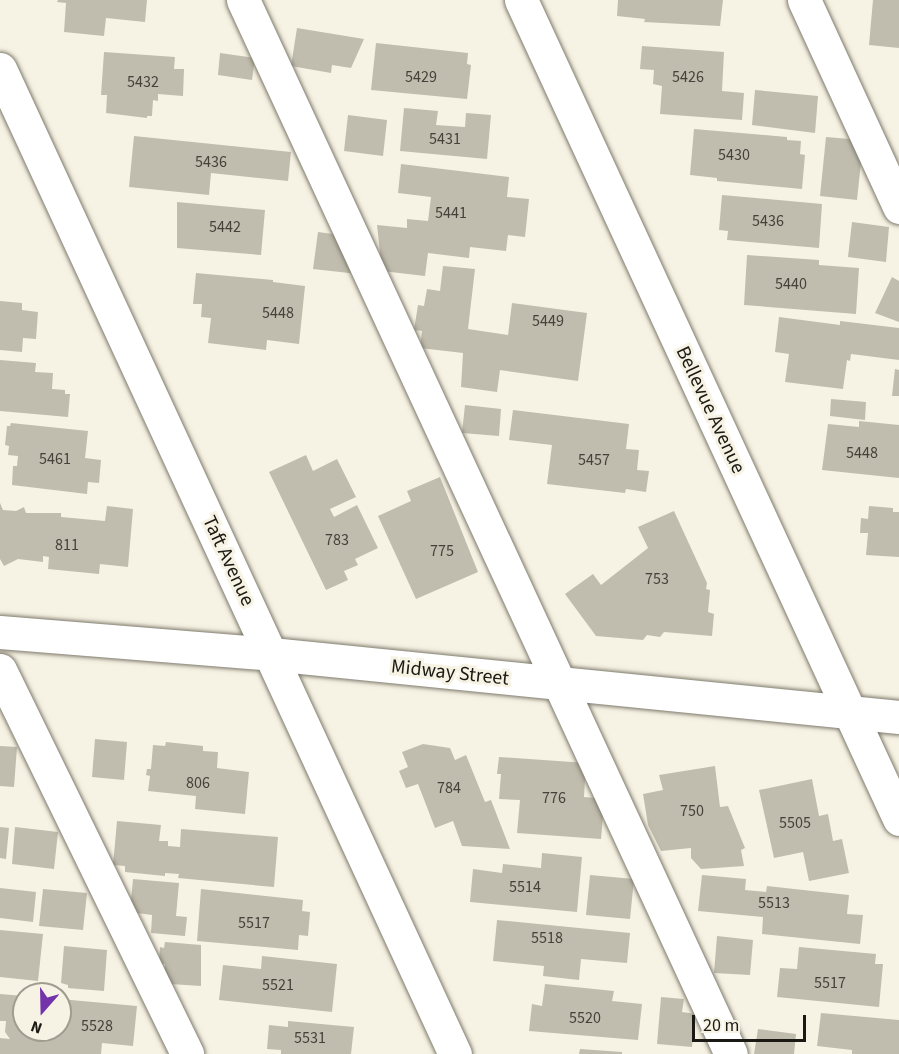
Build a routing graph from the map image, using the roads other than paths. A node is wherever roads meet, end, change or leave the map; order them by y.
1 (243, 0) edge
2 (521, 0) edge
3 (804, 0) edge
4 (0, 69) edge
5 (899, 207) edge
6 (0, 632) edge
7 (272, 654) junction
8 (0, 670) edge
9 (560, 685) junction
10 (850, 713) junction
11 (899, 717) edge
12 (899, 819) edge
13 (187, 1054) edge
14 (455, 1054) edge
15 (731, 1054) edge

1 - 9 street
2 - 10 street, Bellevue Avenue
3 - 5 street
4 - 7 street, Taft Avenue
6 - 7 street, Midway Street
7 - 9 street, Midway Street
7 - 14 street, Taft Avenue
8 - 13 street
9 - 10 street, Midway Street
9 - 15 street
10 - 11 street, Midway Street
10 - 12 street, Bellevue Avenue

